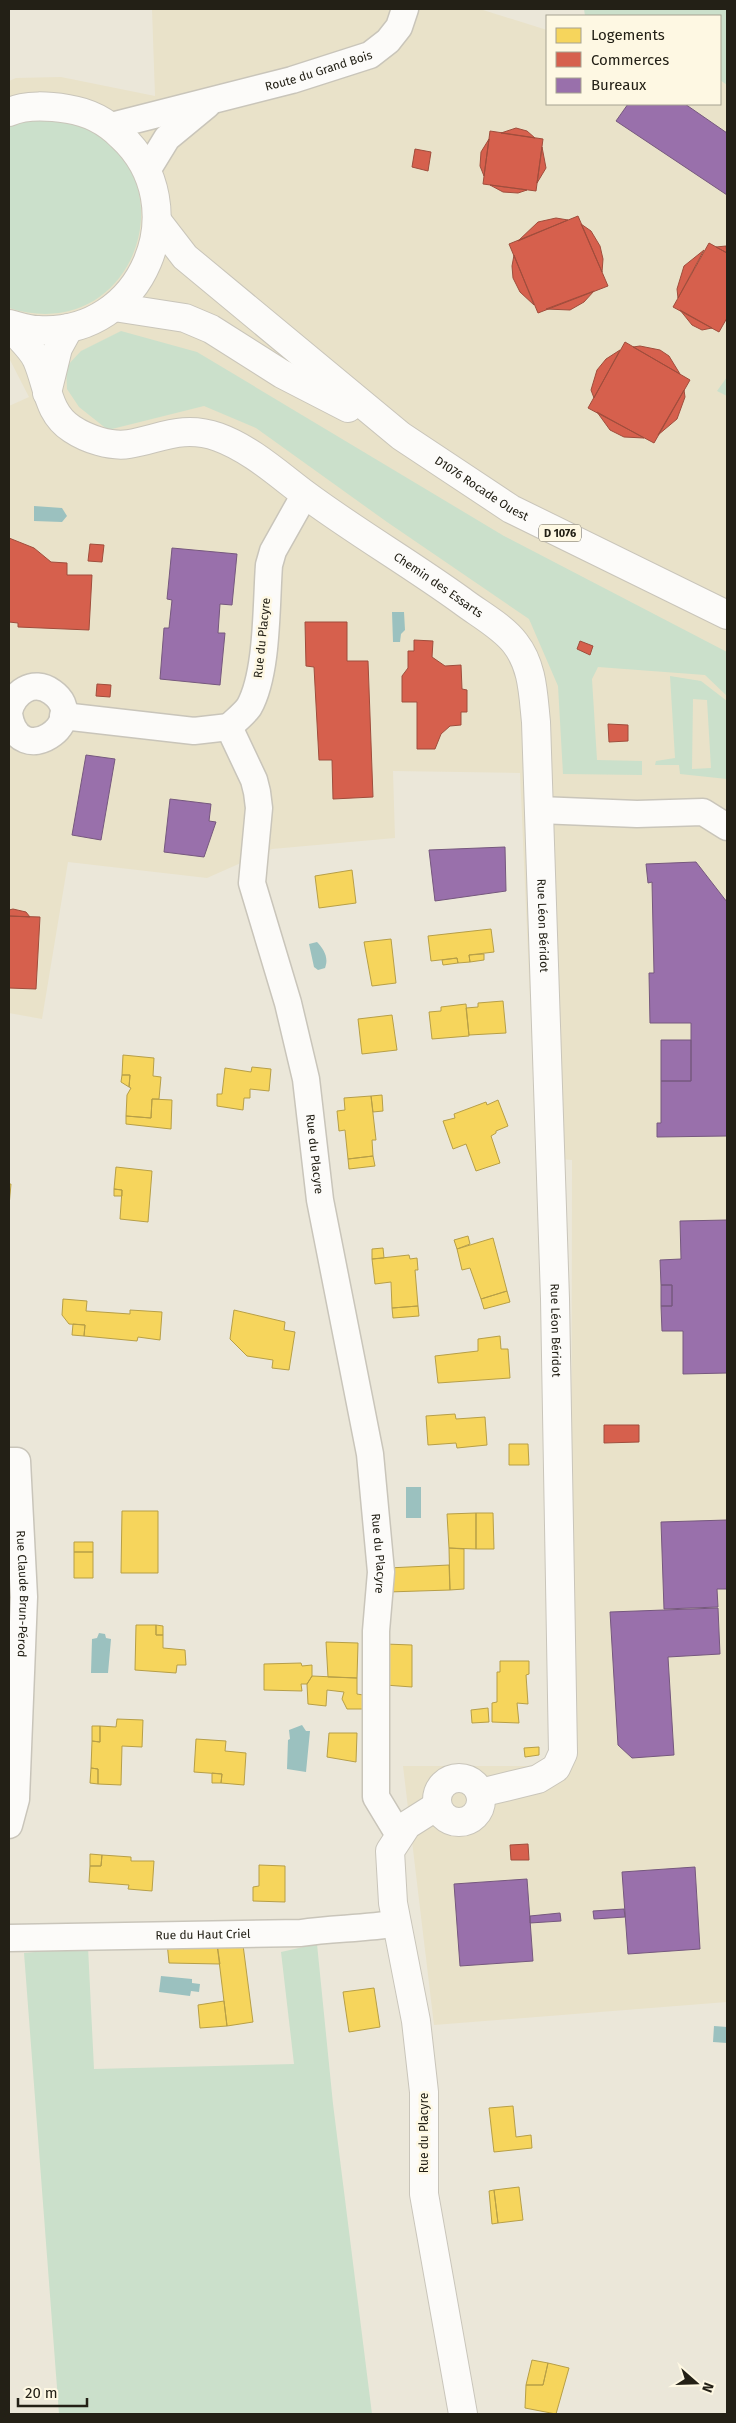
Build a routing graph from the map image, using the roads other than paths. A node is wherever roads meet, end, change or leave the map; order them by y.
1 (405, 9) edge
2 (211, 102) junction
3 (9, 112) edge
4 (112, 126) junction
5 (148, 170) junction
6 (158, 222) junction
7 (114, 307) junction
8 (9, 325) edge
9 (69, 328) junction
10 (47, 394) junction
11 (401, 436) junction
12 (305, 494) junction
13 (727, 615) edge
14 (9, 713) edge
15 (63, 716) junction
16 (229, 726) junction
17 (539, 810) junction
18 (727, 827) edge
19 (9, 1461) edge
20 (9, 1825) edge
21 (395, 1843) junction
22 (397, 1923) junction
23 (9, 1938) edge
24 (463, 2414) edge

1 - 2 street, Route du Grand Bois
2 - 4 street, Route du Grand Bois
2 - 5 street, Route du Grand Bois
3 - 4 street
4 - 5 street
5 - 6 street
6 - 7 street
6 - 11 street, D 1076
7 - 9 street
7 - 11 street, D 1076
8 - 9 street
8 - 10 street, Chemin des Essarts
9 - 10 street
10 - 12 street, Chemin des Essarts
11 - 13 street, D1076 Rocade Ouest / D 1076
12 - 16 street, Rue du Placyre
12 - 17 street, Chemin des Essarts
14 - 15 street
14 - 15 street
15 - 16 street
16 - 21 street, Rue du Placyre
17 - 18 street
17 - 21 street, Rue Léon Béridot
19 - 20 street, Rue Claude Brun-Pérod
21 - 22 street, Rue du Placyre
22 - 23 street, Rue du Haut Criel
22 - 24 street, Rue du Placyre

